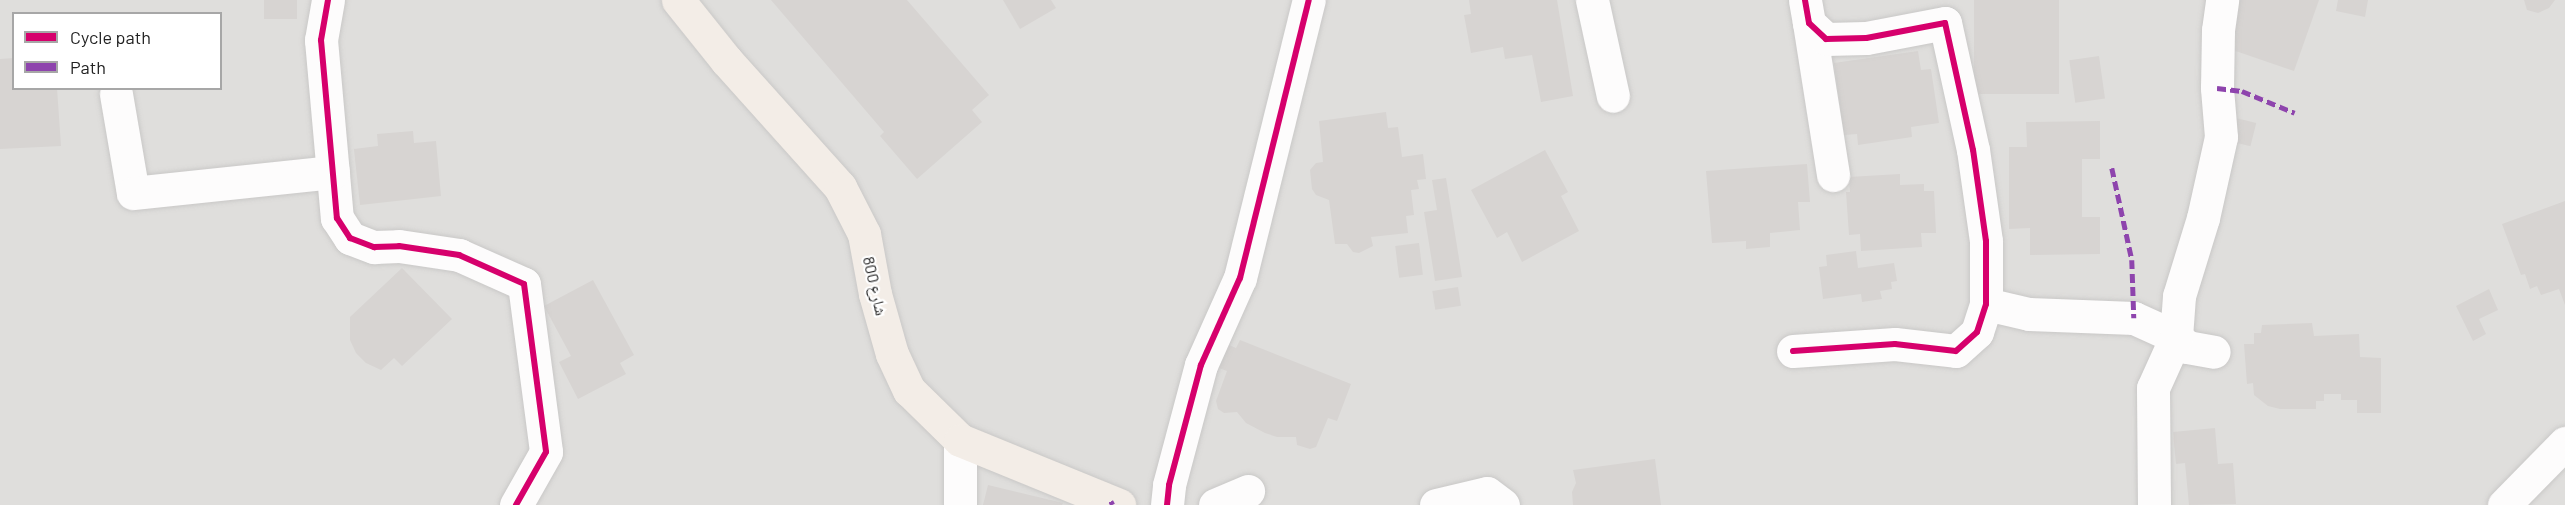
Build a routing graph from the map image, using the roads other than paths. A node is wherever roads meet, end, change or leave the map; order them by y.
1 (328, 0) edge
2 (678, 0) edge
3 (1309, 0) edge
4 (1592, 0) edge
5 (2222, 0) edge
6 (1807, 11) edge
7 (116, 94) dead end
8 (1612, 96) dead end
9 (333, 172) junction
10 (1833, 175) dead end
11 (1986, 304) junction
12 (2176, 337) junction
13 (1793, 351) dead end
14 (2214, 352) dead end
15 (960, 440) junction
16 (2565, 443) edge
17 (1248, 491) dead end
18 (516, 505) edge
19 (960, 505) edge
20 (1119, 505) edge
21 (1167, 505) edge
22 (1215, 505) edge
23 (1436, 505) edge
24 (1503, 505) edge
25 (2154, 505) edge
26 (2504, 505) edge

1 - 9 street
2 - 15 main road, شارع 800
3 - 21 street
4 - 8 street
5 - 12 street
6 - 10 street
6 - 11 street
7 - 9 street
9 - 18 street
11 - 12 street
11 - 13 street
12 - 14 street
12 - 25 street
15 - 19 street
15 - 20 main road, شارع 800
16 - 26 street
17 - 22 street
23 - 24 street

